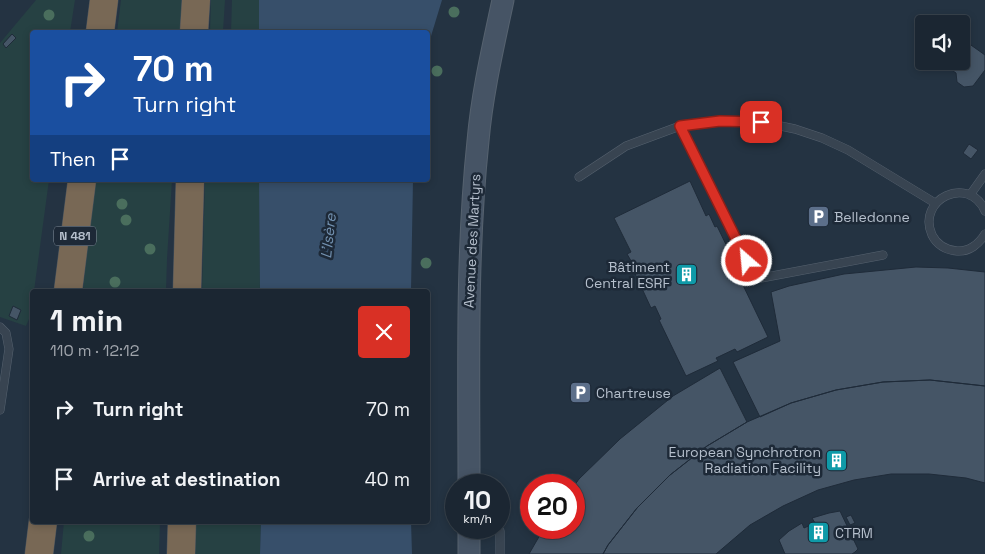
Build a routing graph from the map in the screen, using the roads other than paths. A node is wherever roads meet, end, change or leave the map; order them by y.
1 (104, 0) edge
2 (196, 0) edge
3 (503, 0) edge
4 (100, 30) edge
5 (194, 30) edge
6 (680, 126) junction
7 (985, 174) edge
8 (579, 176) dead end
9 (82, 182) edge
10 (190, 182) edge
11 (970, 195) junction
12 (983, 199) edge
13 (935, 203) junction
14 (985, 211) edge
15 (984, 238) edge
16 (884, 255) dead end
17 (68, 289) edge
18 (187, 289) edge
19 (0, 327) edge
20 (0, 410) edge
21 (469, 474) edge
22 (43, 524) edge
23 (182, 524) edge
24 (469, 539) edge
25 (500, 539) edge
26 (39, 554) edge
27 (181, 554) edge
28 (470, 554) edge
29 (500, 554) edge

1 - 4 highway
2 - 5 highway
3 - 21 main road, Avenue des Martyrs
6 - 8 lane
6 - 13 lane
6 - 16 lane
7 - 11 lane
9 - 17 highway, N 481
10 - 18 highway
11 - 12 lane
11 - 13 lane
12 - 14 lane
13 - 15 lane
19 - 20 lane
22 - 26 highway
23 - 27 highway
24 - 28 main road
25 - 29 lane

